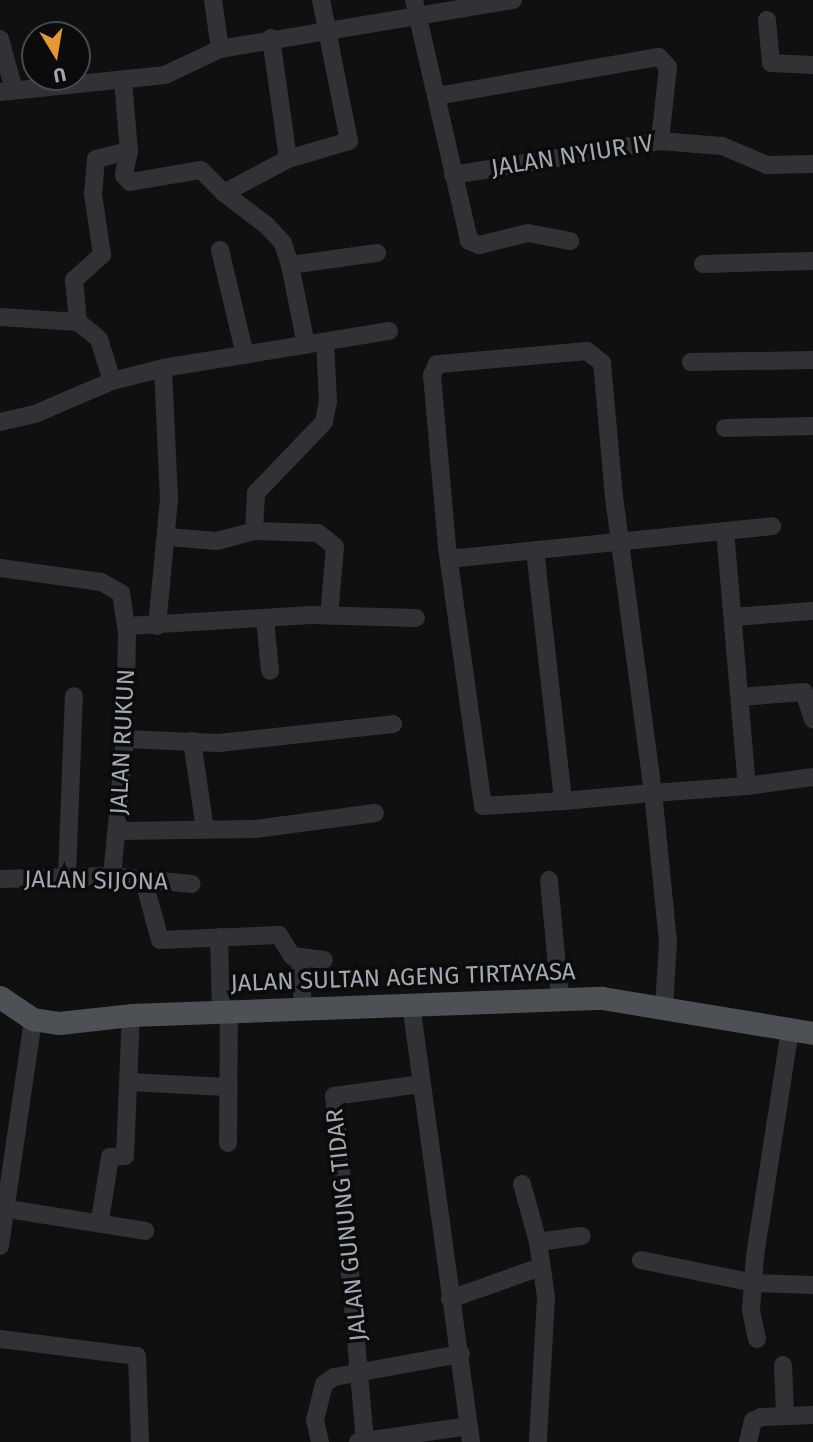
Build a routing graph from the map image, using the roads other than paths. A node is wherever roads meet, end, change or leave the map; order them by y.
1 (213, 0) edge
2 (321, 0) edge
3 (513, 0) edge
4 (415, 7) edge
5 (767, 20) dead end
6 (327, 31) junction
7 (271, 38) junction
8 (0, 39) edge
9 (220, 49) junction
10 (813, 65) edge
11 (123, 81) junction
12 (7, 91) edge
13 (437, 96) junction
14 (660, 141) junction
15 (129, 151) junction
16 (288, 159) junction
17 (813, 164) edge
18 (453, 175) junction
19 (224, 193) junction
20 (570, 241) dead end
21 (220, 250) dead end
22 (377, 253) dead end
23 (813, 261) edge
24 (703, 264) dead end
25 (290, 265) junction
26 (0, 317) edge
27 (78, 322) junction
28 (389, 331) dead end
29 (325, 342) junction
30 (306, 345) junction
31 (245, 355) junction
32 (813, 360) edge
33 (691, 362) dead end
34 (163, 368) junction
35 (112, 381) junction
36 (0, 422) edge
37 (813, 426) edge
38 (725, 428) dead end
39 (772, 526) dead end
40 (254, 531) junction
41 (726, 531) junction
42 (168, 537) junction
43 (620, 543) junction
44 (534, 550) junction
45 (449, 559) junction
46 (0, 568) edge
47 (811, 611) dead end
48 (329, 615) junction
49 (733, 617) junction
50 (265, 618) junction
51 (416, 618) dead end
52 (127, 626) junction
53 (157, 626) junction
54 (270, 671) dead end
55 (74, 696) dead end
56 (740, 697) junction
57 (813, 720) edge
58 (393, 724) dead end
59 (125, 739) junction
60 (192, 741) junction
61 (813, 777) edge
62 (747, 786) junction
63 (653, 793) junction
64 (563, 801) junction
65 (375, 813) dead end
66 (205, 830) junction
67 (119, 831) junction
68 (67, 876) junction
69 (112, 876) junction
70 (143, 878) junction
71 (0, 879) edge
72 (549, 880) dead end
73 (192, 884) dead end
74 (219, 937) junction
75 (300, 960) junction
76 (324, 960) dead end
77 (0, 997) edge
78 (559, 998) junction
79 (411, 1004) junction
80 (664, 1006) junction
81 (303, 1010) junction
82 (225, 1011) junction
83 (131, 1015) junction
84 (33, 1019) junction
85 (790, 1030) junction
86 (813, 1033) edge
87 (129, 1082) junction
88 (420, 1084) junction
89 (226, 1087) junction
90 (228, 1143) dead end
91 (8, 1160) edge
92 (522, 1184) dead end
93 (8, 1209) junction
94 (100, 1220) junction
95 (145, 1231) dead end
96 (582, 1236) dead end
97 (538, 1242) junction
98 (0, 1246) edge
99 (641, 1260) dead end
100 (541, 1267) junction
101 (754, 1283) junction
102 (813, 1285) edge
103 (450, 1300) junction
104 (0, 1339) edge
105 (757, 1339) dead end
106 (460, 1354) junction
107 (783, 1365) dead end
108 (362, 1373) junction
109 (785, 1415) junction
110 (813, 1415) edge
111 (470, 1434) edge
112 (365, 1441) edge
113 (140, 1442) edge
114 (320, 1442) edge
115 (358, 1442) edge
116 (538, 1442) edge
117 (748, 1442) edge

1 - 9 street
2 - 6 street
3 - 4 street
4 - 6 street
4 - 13 street
5 - 10 street
6 - 7 street
6 - 16 street
7 - 9 street
7 - 16 street
8 - 12 street
9 - 11 street
11 - 12 street
11 - 15 street
13 - 14 street
13 - 18 street
14 - 17 street, JALAN NYIUR IV
14 - 18 street, JALAN NYIUR IV
15 - 19 street
15 - 27 street
16 - 19 street
18 - 20 street
19 - 25 street
21 - 31 street
22 - 25 street
23 - 24 street
25 - 30 street
26 - 27 street
27 - 35 street
28 - 29 street
29 - 30 street
29 - 40 street
30 - 31 street
31 - 34 street
32 - 33 street
34 - 35 street
34 - 42 street
35 - 36 street
37 - 38 street
39 - 41 street
40 - 42 street
40 - 48 street
41 - 43 street
41 - 49 street
42 - 53 street
43 - 44 street
43 - 45 street
43 - 63 street
44 - 45 street
44 - 64 street
45 - 64 street
46 - 52 street, JALAN RUKUN
47 - 49 street
48 - 50 street
48 - 51 street
49 - 56 street
50 - 53 street
50 - 54 street
52 - 53 street
52 - 59 street, JALAN RUKUN
55 - 68 street
56 - 57 street
56 - 62 street
58 - 60 street
59 - 60 street
59 - 67 street, JALAN RUKUN
60 - 66 street
61 - 62 street
62 - 63 street
63 - 64 street
63 - 80 street
65 - 66 street
66 - 67 street
67 - 69 street, JALAN RUKUN
68 - 69 street, JALAN SIJONA
68 - 71 street, JALAN SIJONA
69 - 70 street, JALAN SIJONA
70 - 73 street, JALAN SIJONA
70 - 74 street
72 - 78 street
74 - 75 street
74 - 82 street
75 - 76 street
75 - 81 street
77 - 84 main road, JALAN SULTAN AGENG TIRTAYASA
78 - 79 main road, JALAN SULTAN AGENG TIRTAYASA
78 - 80 main road, JALAN SULTAN AGENG TIRTAYASA
79 - 81 main road, JALAN SULTAN AGENG TIRTAYASA
79 - 88 street
80 - 85 main road, JALAN SULTAN AGENG TIRTAYASA
81 - 82 main road, JALAN SULTAN AGENG TIRTAYASA
82 - 83 main road, JALAN SULTAN AGENG TIRTAYASA
82 - 89 street
83 - 84 main road, JALAN SULTAN AGENG TIRTAYASA
83 - 87 street
84 - 91 street
85 - 86 main road, JALAN SULTAN AGENG TIRTAYASA
85 - 101 street
87 - 89 street
87 - 94 street
88 - 103 street
88 - 108 street, JALAN GUNUNG TIDAR
89 - 90 street
91 - 93 street
92 - 97 street
93 - 94 street
93 - 98 street
94 - 95 street
96 - 97 street
97 - 100 street
99 - 101 street
100 - 103 street
100 - 116 street
101 - 102 street
101 - 105 street
103 - 106 street
104 - 113 street
106 - 108 street
106 - 111 street
107 - 109 street
108 - 112 street, JALAN GUNUNG TIDAR
108 - 114 street
109 - 110 street
109 - 117 street
111 - 112 street
112 - 115 street

